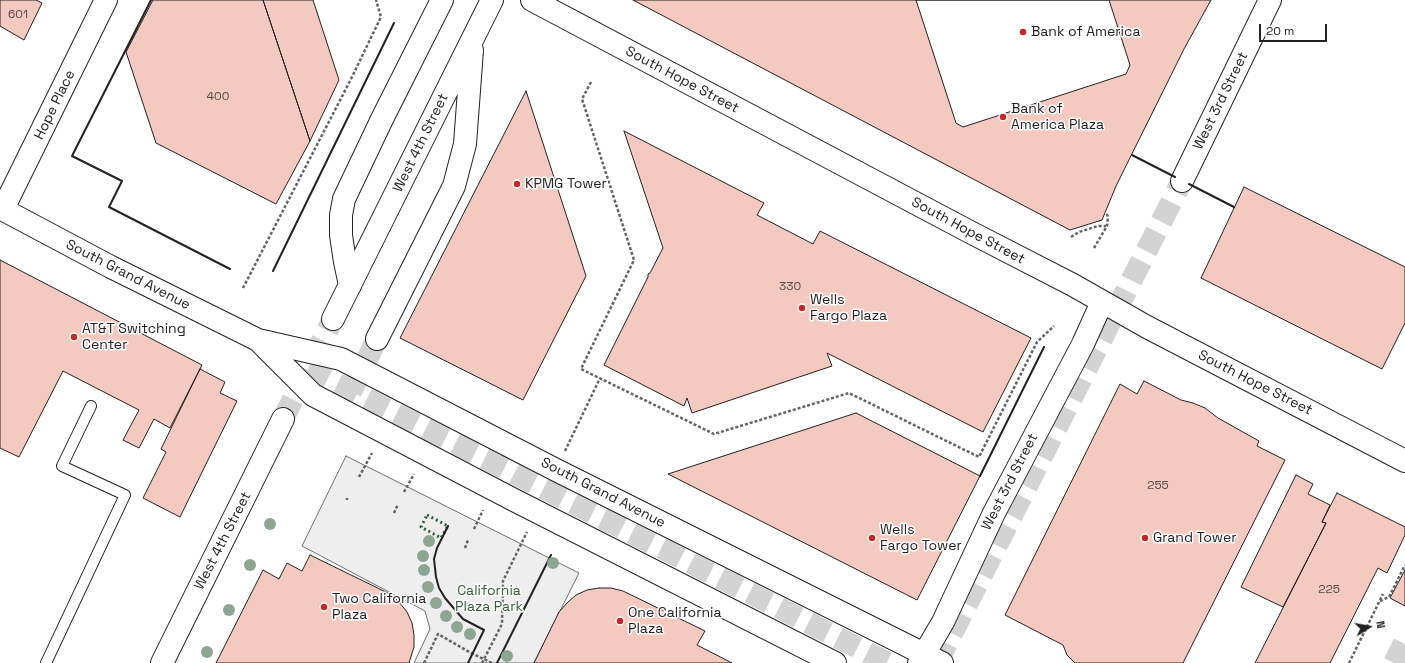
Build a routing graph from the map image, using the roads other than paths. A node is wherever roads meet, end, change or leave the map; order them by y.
1 (106, 0) edge
2 (442, 0) edge
3 (492, 0) edge
4 (1270, 0) edge
5 (546, 3) edge
6 (472, 38) junction
7 (1182, 181) tunnel mouth
8 (1, 208) edge
9 (350, 286) junction
10 (1102, 302) junction
11 (333, 319) tunnel mouth
12 (377, 339) tunnel mouth
13 (258, 340) junction
14 (91, 406) dead end
15 (283, 420) tunnel mouth
16 (1405, 461) edge
17 (929, 660) edge
18 (46, 663) edge
19 (162, 663) edge
20 (835, 663) edge

1 - 8 main road, Hope Place
2 - 9 main road
3 - 6 main road, West 4th Street
4 - 7 main road, West 3rd Street
5 - 10 main road, South Hope Street
6 - 9 main road, West 4th Street
6 - 12 main road
8 - 13 main road, South Grand Avenue
9 - 11 main road, West 4th Street
10 - 16 main road, South Hope Street
10 - 17 main road, West 3rd Street
13 - 17 main road, South Grand Avenue
13 - 20 main road, South Grand Avenue
14 - 18 lane
15 - 19 main road, West 4th Street

